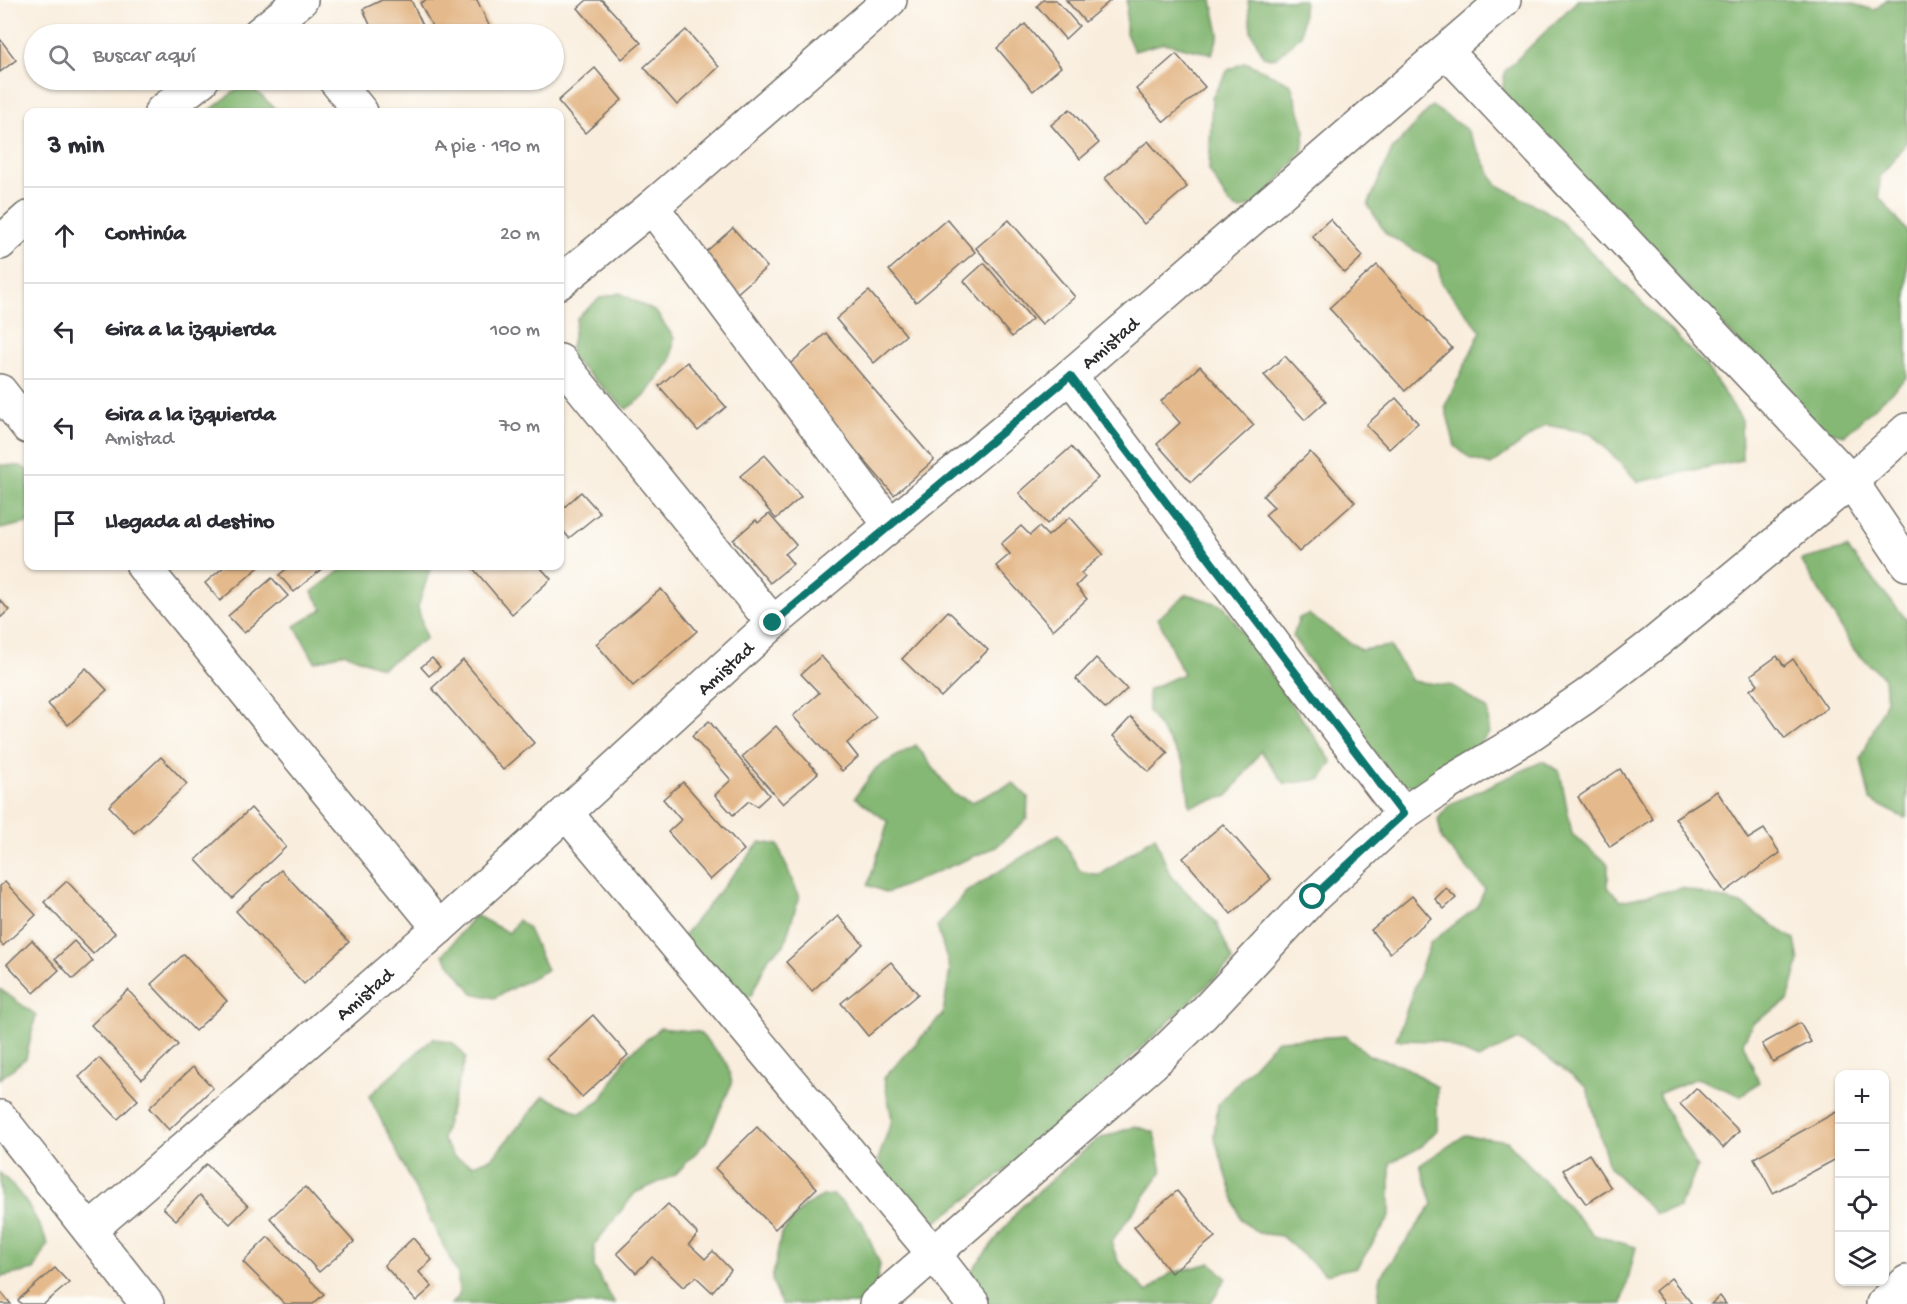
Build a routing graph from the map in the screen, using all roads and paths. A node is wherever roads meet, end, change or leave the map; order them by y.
1 (890, 0) edge
2 (1504, 0) edge
3 (1446, 51) junction
4 (189, 90) edge
5 (343, 90) edge
6 (166, 108) edge
7 (358, 108) edge
8 (652, 207) junction
9 (564, 279) edge
10 (564, 366) edge
11 (1070, 376) junction
12 (0, 391) edge
13 (24, 422) edge
14 (1907, 430) edge
15 (1851, 481) junction
16 (890, 525) junction
17 (1907, 564) edge
18 (146, 570) edge
19 (773, 623) junction
20 (566, 813) junction
21 (1403, 814) junction
22 (439, 928) junction
23 (0, 1117) edge
24 (90, 1230) junction
25 (933, 1253) junction
26 (1907, 1282) edge
27 (147, 1304) edge
28 (876, 1304) edge
29 (973, 1304) edge
30 (1883, 1304) edge

1 - 8 street
2 - 3 street, Amistad
3 - 11 street, Amistad
3 - 15 street
4 - 6 street
5 - 7 street
8 - 9 street
8 - 16 street
10 - 19 street
11 - 16 street, Amistad
11 - 21 street
12 - 13 street
14 - 15 street
15 - 17 street
15 - 21 street
16 - 19 street, Amistad
18 - 22 street
19 - 20 street, Amistad
20 - 22 street, Amistad
20 - 25 street
21 - 25 street
22 - 24 street, Amistad
23 - 24 street
24 - 27 street
25 - 28 street
25 - 29 street
26 - 30 street

